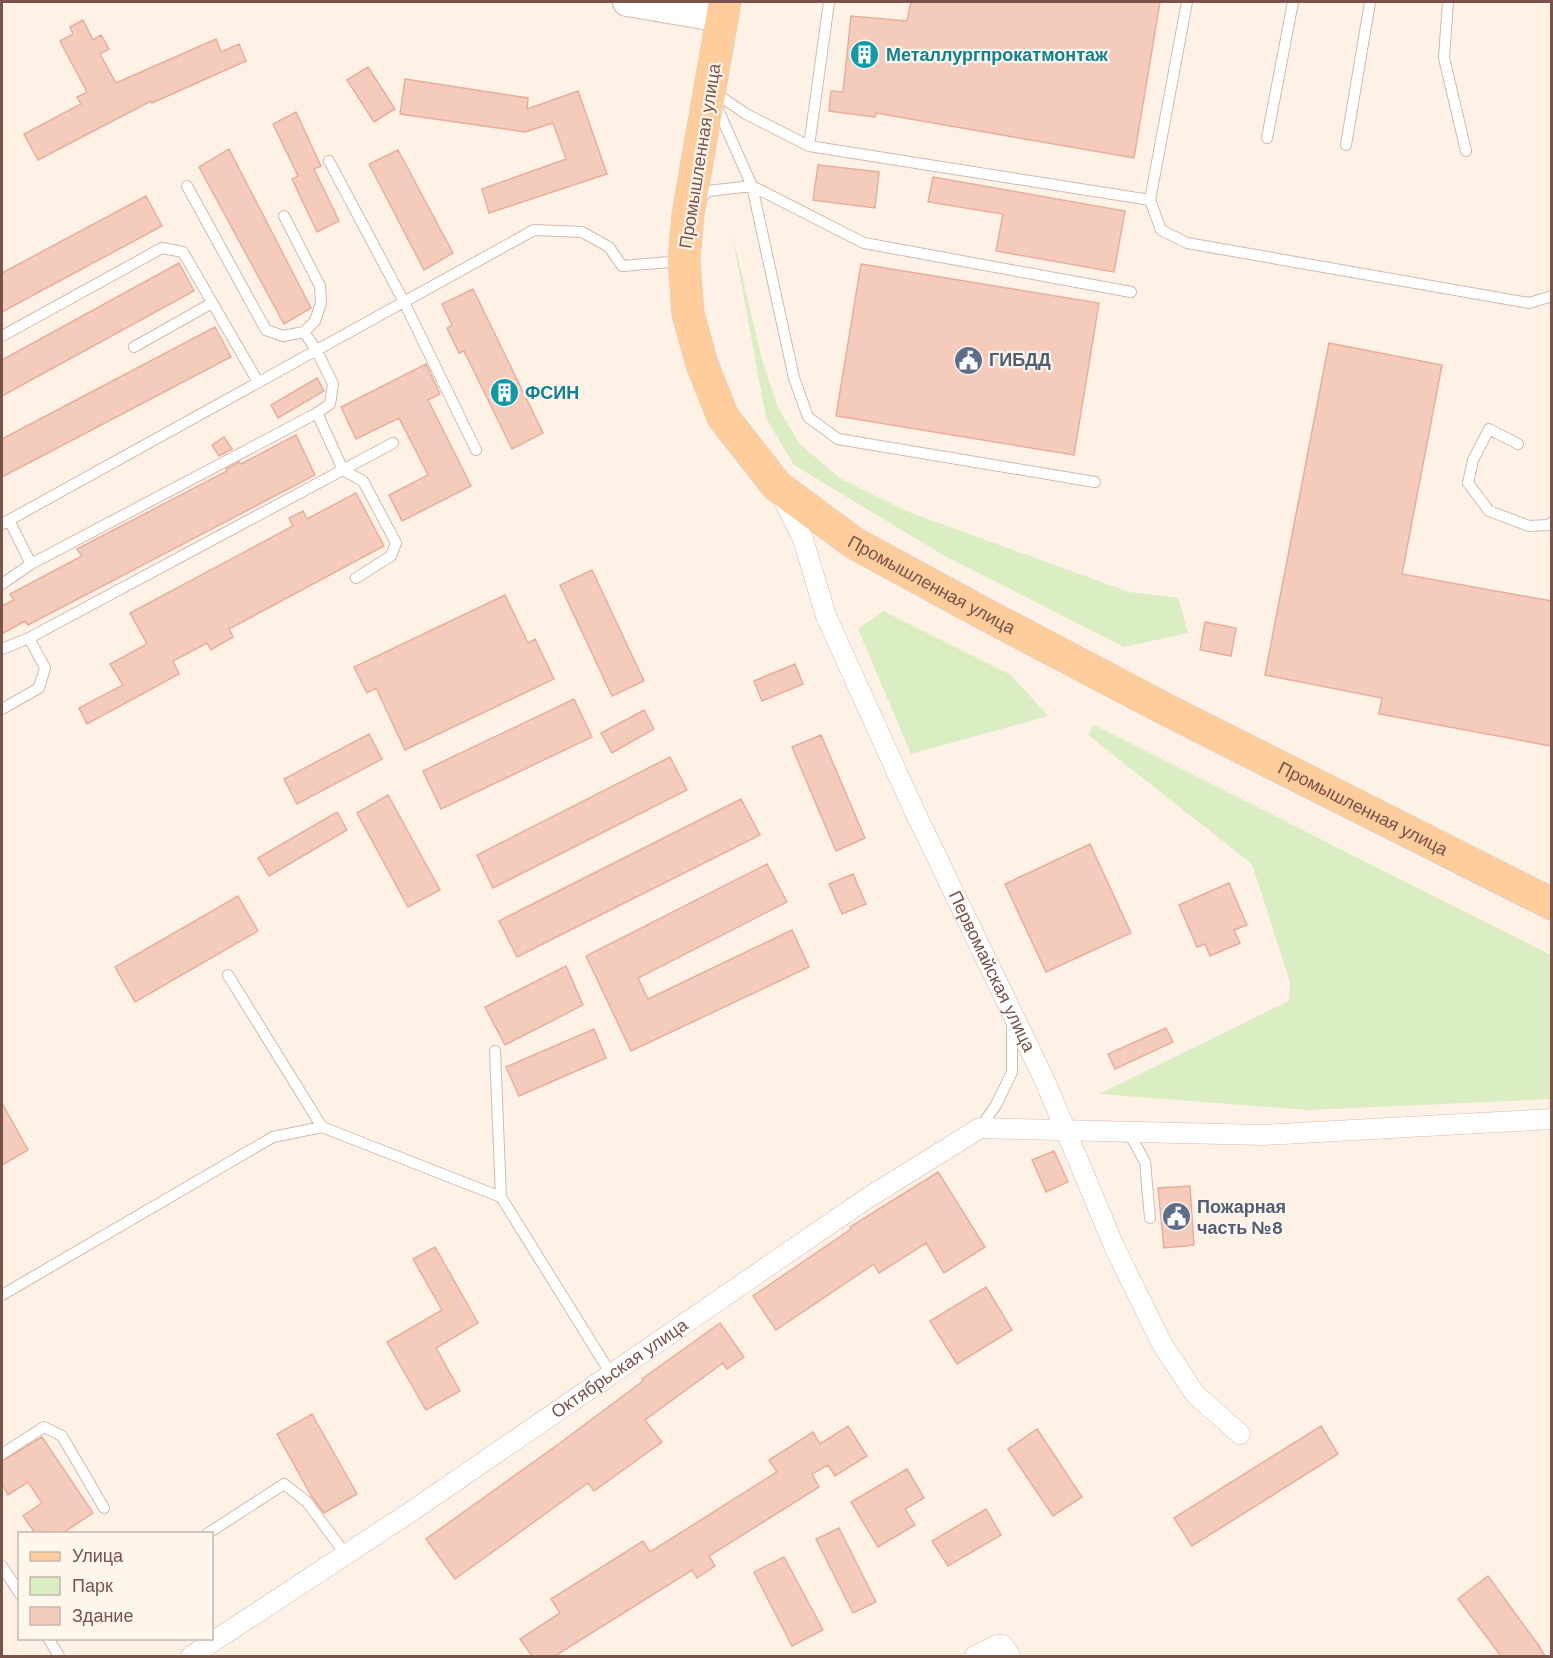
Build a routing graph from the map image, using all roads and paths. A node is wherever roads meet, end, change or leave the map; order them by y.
1 (627, 2) edge
2 (830, 2) edge
3 (1187, 2) edge
4 (1293, 2) edge
5 (1370, 2) edge
6 (1448, 2) edge
7 (723, 10) edge
8 (709, 88) junction
9 (1267, 138) dead end
10 (1346, 145) dead end
11 (809, 146) junction
12 (1466, 151) dead end
13 (329, 161) dead end
14 (188, 186) dead end
15 (752, 186) junction
16 (1150, 200) junction
17 (688, 214) junction
18 (284, 216) dead end
19 (684, 261) junction
20 (1131, 292) dead end
21 (1551, 296) edge
22 (405, 302) junction
23 (212, 303) junction
24 (304, 332) junction
25 (2, 336) edge
26 (134, 347) dead end
27 (317, 351) junction
28 (258, 382) junction
29 (317, 413) junction
30 (393, 443) dead end
31 (1518, 444) dead end
32 (476, 450) dead end
33 (343, 470) junction
34 (1095, 482) dead end
35 (777, 486) junction
36 (5, 522) edge
37 (1551, 522) edge
38 (32, 564) junction
39 (356, 578) dead end
40 (2, 584) edge
41 (29, 638) junction
42 (2, 649) edge
43 (2, 709) edge
44 (1551, 904) edge
45 (228, 975) dead end
46 (1012, 1014) junction
47 (495, 1051) dead end
48 (1551, 1119) edge
49 (322, 1127) junction
50 (981, 1128) junction
51 (1064, 1130) junction
52 (1128, 1131) junction
53 (501, 1197) junction
54 (1150, 1218) dead end
55 (2, 1295) edge
56 (611, 1374) junction
57 (1240, 1434) dead end
58 (2, 1454) edge
59 (104, 1508) dead end
60 (209, 1532) edge
61 (346, 1555) junction
62 (2, 1566) edge
63 (18, 1591) edge
64 (213, 1639) edge
65 (49, 1640) edge
66 (210, 1641) edge
67 (59, 1656) edge
68 (191, 1656) edge
69 (975, 1656) edge
70 (1010, 1656) edge

1 - 7 main road
2 - 11 lane
3 - 16 lane
4 - 9 lane
5 - 10 lane
6 - 12 lane
7 - 8 main road, Промышленная улица
8 - 11 lane
8 - 15 lane
8 - 17 main road, Промышленная улица
11 - 16 lane
13 - 22 lane
14 - 24 lane
15 - 17 lane
15 - 20 lane
15 - 34 lane
16 - 21 lane
17 - 19 main road, Промышленная улица
18 - 24 lane
19 - 22 lane
19 - 35 main road, Промышленная улица
22 - 27 lane
22 - 32 lane
23 - 25 lane
23 - 26 lane
23 - 28 lane
24 - 27 lane
27 - 28 lane
27 - 29 lane
28 - 36 lane
29 - 33 lane
29 - 38 lane
30 - 33 lane
31 - 37 lane
33 - 39 lane
33 - 41 lane
35 - 44 main road, Промышленная улица
35 - 46 street, Первомайская улица
36 - 38 lane
38 - 40 lane
41 - 42 lane
41 - 43 lane
45 - 49 lane
46 - 50 lane
46 - 51 street, Первомайская улица
47 - 53 lane
48 - 52 street
49 - 53 lane
49 - 55 lane
50 - 51 street
50 - 56 street, Октябрьская улица
51 - 52 street
51 - 57 street, Первомайская улица
52 - 54 lane
53 - 56 lane
56 - 61 street, Октябрьская улица
58 - 59 lane
60 - 61 lane
61 - 64 street, Октябрьская улица
62 - 63 lane
65 - 67 lane
66 - 68 street, Октябрьская улица
69 - 70 street

